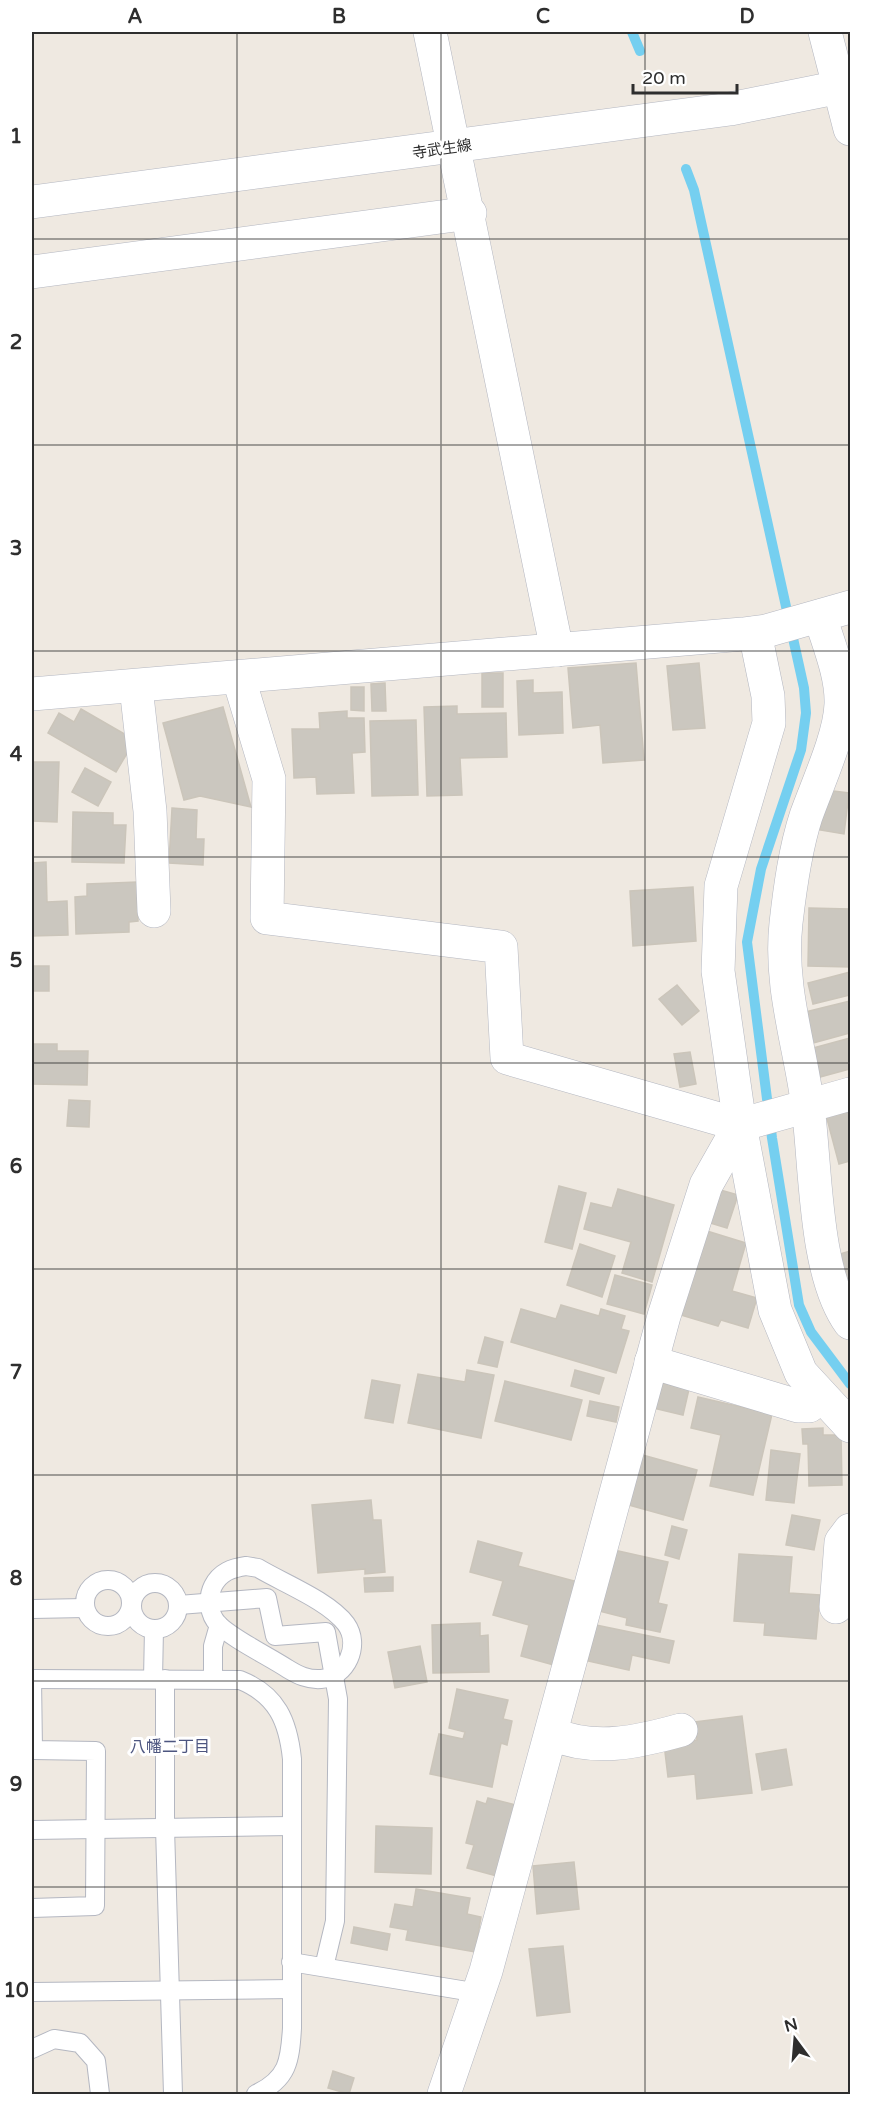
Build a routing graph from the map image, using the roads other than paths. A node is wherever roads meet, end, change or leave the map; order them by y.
1 (430, 32) edge
2 (825, 32) edge
3 (845, 86) edge
4 (850, 129) edge
5 (455, 147) junction
6 (32, 202) edge
7 (470, 213) junction
8 (32, 272) edge
9 (828, 614) edge
10 (760, 632) junction
11 (557, 650) junction
12 (239, 679) junction
13 (136, 687) junction
14 (32, 694) edge
15 (154, 911) dead end
16 (850, 1094) edge
17 (800, 1109) junction
18 (743, 1124) junction
19 (850, 1323) edge
20 (651, 1362) junction
21 (842, 1411) edge
22 (850, 1530) edge
23 (131, 1604) junction
24 (210, 1604) junction
25 (179, 1605) junction
26 (836, 1607) dead end
27 (85, 1608) junction
28 (32, 1609) edge
29 (219, 1625) junction
30 (154, 1629) junction
31 (334, 1676) junction
32 (32, 1679) edge
33 (159, 1679) junction
34 (213, 1680) junction
35 (681, 1730) dead end
36 (552, 1734) junction
37 (292, 1826) junction
38 (165, 1828) junction
39 (96, 1829) junction
40 (32, 1830) edge
41 (32, 1908) edge
42 (291, 1962) junction
43 (324, 1967) junction
44 (291, 1989) junction
45 (171, 1990) junction
46 (32, 1992) edge
47 (479, 1993) junction
48 (32, 2049) edge
49 (100, 2094) edge
50 (173, 2094) edge
51 (256, 2094) edge
52 (444, 2094) edge

1 - 5 street
2 - 3 street
3 - 4 street
3 - 5 street, 寺武生線
5 - 6 street, 寺武生線
5 - 7 street
7 - 8 street
7 - 11 street
9 - 10 street
9 - 17 street
10 - 11 street
10 - 18 street
11 - 12 street
12 - 13 street
12 - 18 street
13 - 14 street
13 - 15 street
16 - 17 street
17 - 18 street
17 - 19 street
18 - 20 street
18 - 21 street
20 - 21 street
20 - 36 street
22 - 26 street
23 - 25 lane
23 - 27 lane
23 - 27 lane
23 - 30 lane
24 - 25 lane
24 - 29 lane
24 - 31 lane
24 - 31 lane
25 - 30 lane
27 - 28 lane
29 - 31 lane
29 - 34 lane
30 - 33 lane
31 - 43 lane
32 - 33 lane
32 - 39 lane
33 - 34 lane
33 - 38 lane
34 - 37 lane
35 - 36 street
36 - 47 street
37 - 38 lane
37 - 42 lane
38 - 39 lane
38 - 45 lane
39 - 40 lane
39 - 41 lane
42 - 43 lane
42 - 44 lane
43 - 47 lane
44 - 45 lane
44 - 51 lane
45 - 46 lane
45 - 50 lane
47 - 52 street
48 - 49 lane

